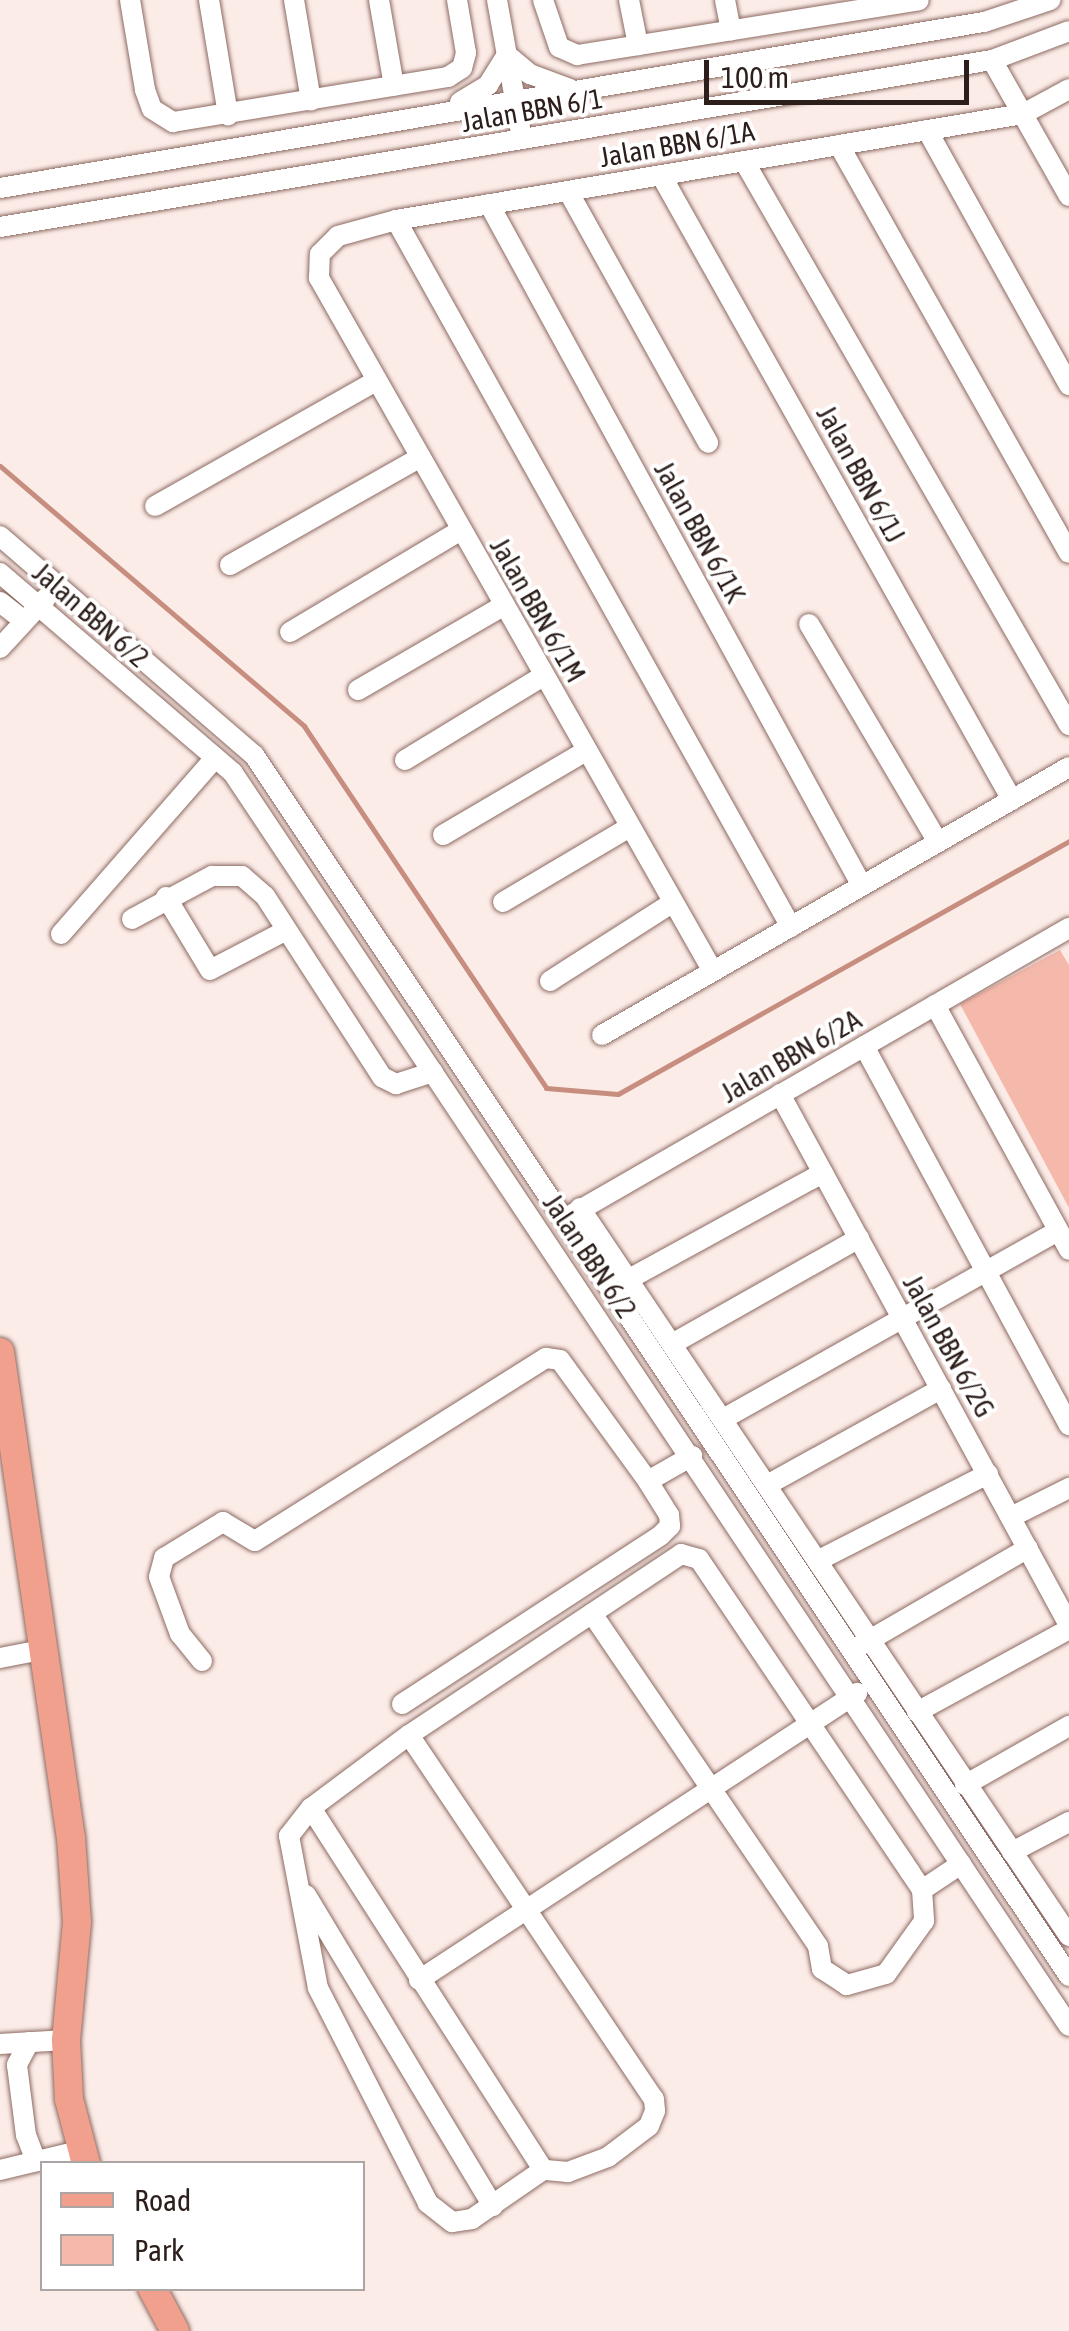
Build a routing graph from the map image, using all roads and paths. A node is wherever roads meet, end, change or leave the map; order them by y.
1 (130, 0) edge
2 (209, 0) edge
3 (294, 0) edge
4 (379, 0) edge
5 (456, 0) edge
6 (497, 0) edge
7 (543, 0) edge
8 (629, 0) edge
9 (726, 0) edge
10 (1050, 0) edge
11 (911, 1) edge
12 (816, 8) edge
13 (731, 30) junction
14 (1069, 31) edge
15 (638, 45) junction
16 (507, 55) junction
17 (992, 60) junction
18 (394, 86) junction
19 (570, 89) junction
20 (1069, 89) edge
21 (515, 98) junction
22 (311, 101) junction
23 (440, 112) junction
24 (1022, 114) junction
25 (228, 115) junction
26 (926, 130) junction
27 (522, 140) junction
28 (839, 145) junction
29 (744, 161) junction
30 (661, 175) junction
31 (0, 188) edge
32 (568, 191) junction
33 (1069, 196) edge
34 (489, 204) junction
35 (396, 220) junction
36 (0, 227) edge
37 (319, 278) joint
38 (376, 381) junction
39 (1069, 385) edge
40 (708, 443) dead end
41 (421, 458) junction
42 (155, 506) dead end
43 (461, 530) junction
44 (0, 536) edge
45 (1069, 554) edge
46 (230, 565) dead end
47 (0, 572) edge
48 (56, 584) junction
49 (0, 602) edge
50 (504, 606) junction
51 (32, 613) junction
52 (809, 624) dead end
53 (290, 632) dead end
54 (0, 648) edge
55 (543, 676) junction
56 (358, 690) dead end
57 (1069, 725) edge
58 (586, 751) junction
59 (215, 758) junction
60 (404, 760) dead end
61 (1069, 767) edge
62 (1012, 800) junction
63 (628, 828) junction
64 (444, 835) dead end
65 (938, 842) junction
66 (862, 886) junction
67 (166, 898) junction
68 (503, 902) dead end
69 (672, 903) junction
70 (132, 919) dead end
71 (791, 927) junction
72 (1069, 928) edge
73 (285, 932) junction
74 (61, 934) dead end
75 (711, 968) junction
76 (550, 981) dead end
77 (935, 1005) junction
78 (602, 1035) dead end
79 (864, 1046) junction
80 (432, 1072) junction
81 (780, 1094) junction
82 (823, 1173) junction
83 (573, 1214) junction
84 (1058, 1231) junction
85 (542, 1235) junction
86 (859, 1238) junction
87 (1069, 1250) edge
88 (986, 1271) junction
89 (629, 1279) junction
90 (902, 1317) junction
91 (672, 1344) junction
92 (0, 1352) edge
93 (941, 1389) junction
94 (722, 1419) junction
95 (1069, 1424) edge
96 (692, 1456) junction
97 (8, 1458) edge
98 (988, 1474) junction
99 (648, 1482) junction
100 (767, 1485) junction
101 (1069, 1488) edge
102 (1011, 1517) junction
103 (1028, 1548) junction
104 (816, 1561) junction
105 (592, 1613) junction
106 (1069, 1627) edge
107 (861, 1645) junction
108 (41, 1650) junction
109 (0, 1658) edge
110 (202, 1661) dead end
111 (829, 1665) junction
112 (872, 1683) junction
113 (849, 1698) junction
114 (402, 1704) dead end
115 (917, 1712) junction
116 (810, 1722) junction
117 (1069, 1726) edge
118 (409, 1735) junction
119 (965, 1785) junction
120 (712, 1787) junction
121 (311, 1808) junction
122 (1069, 1822) edge
123 (1012, 1852) junction
124 (961, 1864) junction
125 (298, 1882) junction
126 (922, 1890) junction
127 (524, 1911) junction
128 (1062, 1913) edge
129 (1069, 1936) edge
130 (1069, 1976) edge
131 (420, 1980) junction
132 (1069, 2026) edge
133 (66, 2040) junction
134 (29, 2042) junction
135 (0, 2044) edge
136 (82, 2157) edge
137 (36, 2161) junction
138 (0, 2170) edge
139 (543, 2170) junction
140 (493, 2206) junction
141 (154, 2291) edge
142 (175, 2331) edge

1 - 25 street
2 - 25 street
3 - 22 street
4 - 18 street
5 - 18 street
6 - 16 street
7 - 15 street
8 - 15 street
9 - 13 street
10 - 19 street, Jalan BBN 6/1
11 - 12 street
12 - 13 street
13 - 15 street
14 - 17 street, Jalan BBN 6/1
16 - 19 street
16 - 21 street
16 - 23 street
17 - 24 street
17 - 27 street, Jalan BBN 6/1
18 - 22 street
19 - 21 street, Jalan BBN 6/1
20 - 24 street, Jalan BBN 6/1A
21 - 23 street, Jalan BBN 6/1
21 - 27 street
22 - 25 street
23 - 31 street, Jalan BBN 6/1
24 - 26 street, Jalan BBN 6/1A
24 - 33 street
26 - 28 street, Jalan BBN 6/1A
26 - 39 street
27 - 36 street, Jalan BBN 6/1
28 - 29 street, Jalan BBN 6/1A
28 - 45 street
29 - 30 street, Jalan BBN 6/1A
29 - 57 street
30 - 32 street, Jalan BBN 6/1A
30 - 62 street, Jalan BBN 6/1J
32 - 34 street, Jalan BBN 6/1A
32 - 40 street
34 - 35 street, Jalan BBN 6/1A
34 - 66 street, Jalan BBN 6/1K
35 - 37 street, Jalan BBN 6/1A
35 - 71 street
37 - 38 street, Jalan BBN 6/1M
38 - 41 street, Jalan BBN 6/1M
38 - 42 street
41 - 43 street, Jalan BBN 6/1M
41 - 46 street
43 - 50 street, Jalan BBN 6/1M
43 - 53 street
44 - 48 street, Jalan BBN 6/2
47 - 51 street, Jalan BBN 6/2
48 - 51 street
48 - 83 street, Jalan BBN 6/2
49 - 51 street
50 - 55 street, Jalan BBN 6/1M
50 - 56 street
51 - 54 street
51 - 59 street, Jalan BBN 6/2
52 - 65 street
55 - 58 street, Jalan BBN 6/1M
55 - 60 street
58 - 63 street, Jalan BBN 6/1M
58 - 64 street
59 - 74 street
59 - 80 street, Jalan BBN 6/2
61 - 62 street
62 - 65 street
63 - 68 street
63 - 69 street, Jalan BBN 6/1M
65 - 66 street
66 - 71 street
67 - 70 street
67 - 73 street
67 - 73 street
69 - 75 street, Jalan BBN 6/1M
69 - 76 street
71 - 75 street
72 - 77 street, Jalan BBN 6/2A
73 - 80 street
75 - 78 street
77 - 79 street, Jalan BBN 6/2A
77 - 84 street
79 - 81 street, Jalan BBN 6/2A
79 - 88 street
80 - 85 street, Jalan BBN 6/2
81 - 82 street, Jalan BBN 6/2G
81 - 83 street, Jalan BBN 6/2A
82 - 86 street, Jalan BBN 6/2G
82 - 89 street
83 - 85 street, Jalan BBN 6/2A
83 - 89 street
83 - 107 street, Jalan BBN 6/2
84 - 87 street
84 - 88 street
85 - 96 street, Jalan BBN 6/2
86 - 90 street, Jalan BBN 6/2G
86 - 91 street
88 - 90 street
88 - 95 street
89 - 91 street
90 - 93 street, Jalan BBN 6/2G
90 - 94 street
91 - 94 street
92 - 97 main road
93 - 98 street, Jalan BBN 6/2G
93 - 100 street
94 - 100 street
96 - 99 street
96 - 111 street, Jalan BBN 6/2
97 - 108 main road
98 - 102 street, Jalan BBN 6/2G
98 - 104 street
99 - 110 street
99 - 114 street
100 - 104 street
101 - 102 street
102 - 103 street, Jalan BBN 6/2G
103 - 106 street, Jalan BBN 6/2G
103 - 107 street
104 - 107 street
105 - 116 street
105 - 118 street
105 - 120 street
106 - 115 street
107 - 111 street
107 - 112 street, Jalan BBN 6/2
107 - 115 street
108 - 109 street
108 - 133 main road
111 - 113 street, Jalan BBN 6/2
112 - 113 street
112 - 130 street, Jalan BBN 6/2
113 - 116 street
113 - 124 street, Jalan BBN 6/2
115 - 119 street
116 - 120 street
116 - 126 street
117 - 119 street
118 - 121 street
118 - 127 street
119 - 123 street
120 - 126 street
120 - 127 street
121 - 125 street
121 - 131 street
122 - 123 street
123 - 128 street
124 - 126 street
124 - 132 street, Jalan BBN 6/2
125 - 140 street
125 - 140 street
127 - 131 street
127 - 139 street
128 - 129 street
131 - 139 street
133 - 134 street
133 - 136 main road
134 - 135 street
134 - 137 street
136 - 137 street
137 - 138 street
139 - 140 street
141 - 142 main road

